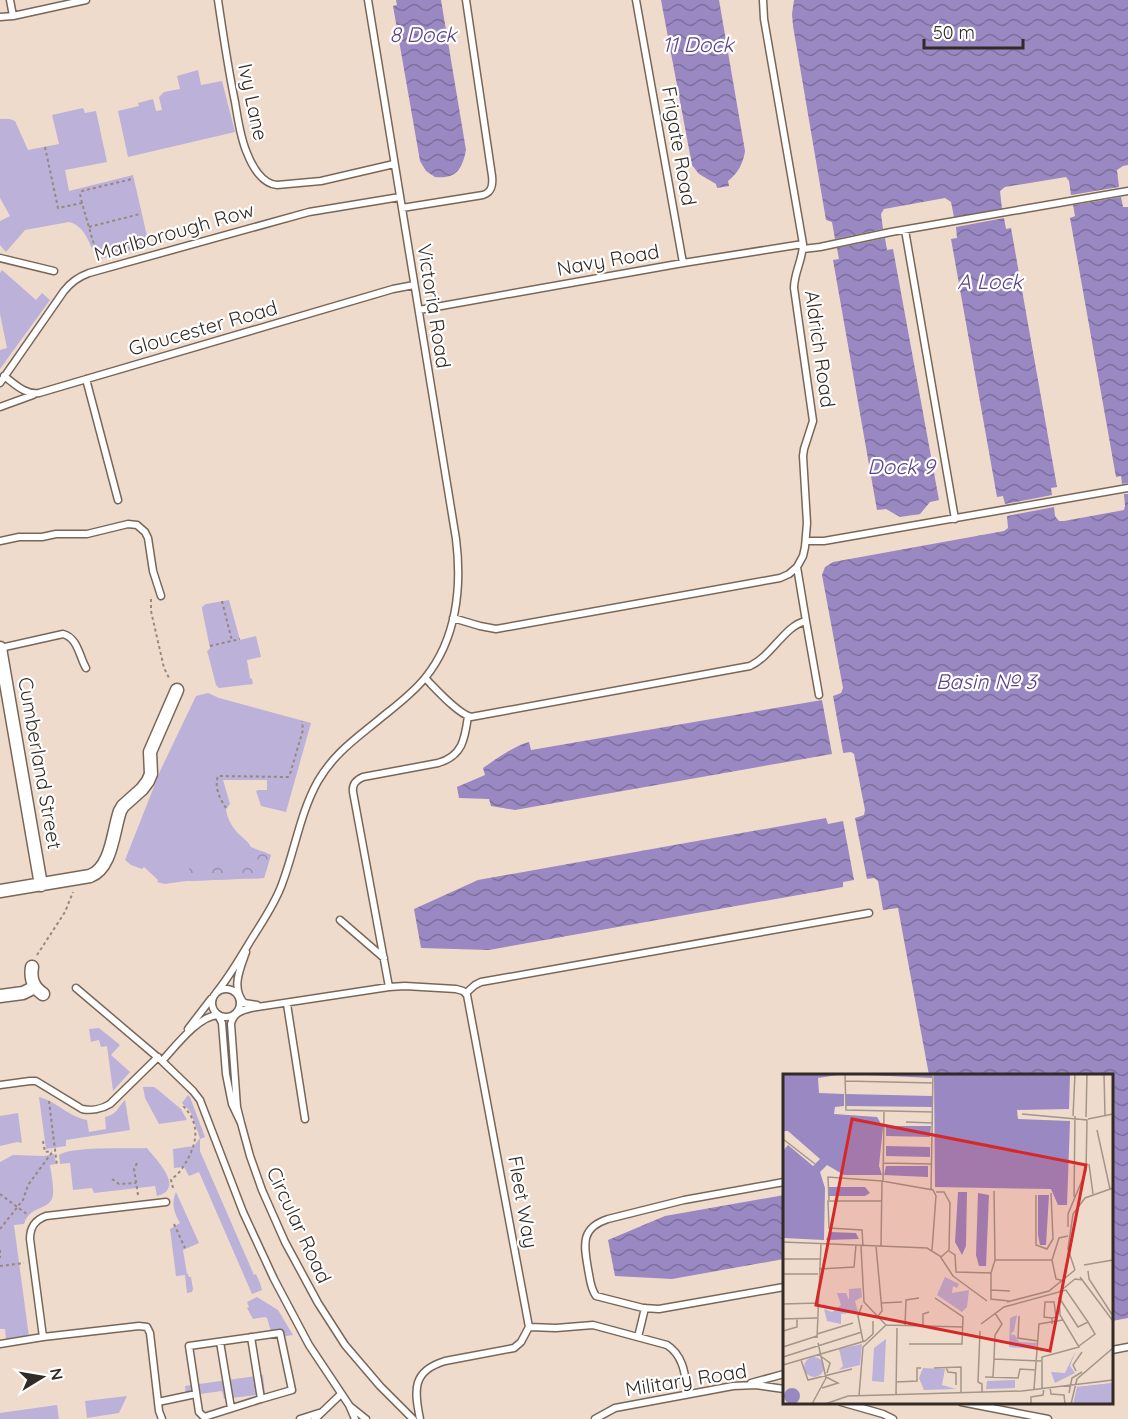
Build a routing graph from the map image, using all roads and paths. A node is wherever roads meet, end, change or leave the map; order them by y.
1 (10, 0) edge
2 (86, 0) edge
3 (218, 0) edge
4 (368, 0) edge
5 (466, 0) edge
6 (636, 0) edge
7 (763, 0) edge
8 (0, 16) edge
9 (13, 16) junction
10 (45, 147) dead end
11 (394, 164) junction
12 (132, 179) dead end
13 (1128, 190) edge
14 (400, 197) junction
15 (82, 203) junction
16 (402, 208) junction
17 (140, 214) dead end
18 (89, 227) junction
19 (905, 230) junction
20 (148, 243) dead end
21 (803, 246) junction
22 (0, 258) edge
23 (683, 263) junction
24 (54, 271) dead end
25 (414, 285) junction
26 (419, 310) junction
27 (4, 376) junction
28 (86, 379) junction
29 (0, 383) edge
30 (39, 393) junction
31 (0, 407) edge
32 (1126, 489) edge
33 (118, 500) dead end
34 (955, 519) junction
35 (0, 541) edge
36 (806, 541) junction
37 (797, 567) junction
38 (161, 596) joint
39 (222, 601) dead end
40 (453, 618) junction
41 (806, 621) junction
42 (240, 639) dead end
43 (232, 641) junction
44 (210, 646) dead end
45 (0, 648) edge
46 (86, 668) dead end
47 (425, 678) junction
48 (177, 690) joint
49 (819, 695) dead end
50 (468, 716) junction
51 (302, 721) dead end
52 (226, 808) dead end
53 (78, 878) junction
54 (41, 885) junction
55 (0, 891) edge
56 (869, 912) dead end
57 (340, 920) dead end
58 (250, 940) junction
59 (384, 958) junction
60 (32, 967) joint
61 (389, 987) junction
62 (76, 988) dead end
63 (465, 993) junction
64 (215, 994) junction
65 (0, 996) edge
66 (239, 997) junction
67 (287, 1004) junction
68 (278, 1005) junction
69 (236, 1014) junction
70 (218, 1015) junction
71 (181, 1040) junction
72 (160, 1059) junction
73 (0, 1085) edge
74 (49, 1101) dead end
75 (181, 1104) dead end
76 (305, 1119) dead end
77 (240, 1123) junction
78 (43, 1141) dead end
79 (54, 1151) junction
80 (137, 1163) dead end
81 (57, 1166) dead end
82 (112, 1179) dead end
83 (783, 1182) edge
84 (136, 1183) junction
85 (173, 1188) dead end
86 (0, 1194) edge
87 (166, 1202) dead end
88 (139, 1205) junction
89 (17, 1208) junction
90 (28, 1215) dead end
91 (174, 1224) dead end
92 (0, 1229) edge
93 (185, 1248) dead end
94 (0, 1250) edge
95 (0, 1258) edge
96 (33, 1262) junction
97 (0, 1266) edge
98 (783, 1287) edge
99 (645, 1308) junction
100 (529, 1327) junction
101 (638, 1336) junction
102 (43, 1337) junction
103 (251, 1337) junction
104 (220, 1342) junction
105 (0, 1344) edge
106 (1128, 1347) edge
107 (1113, 1350) edge
108 (783, 1374) edge
109 (742, 1385) junction
110 (783, 1389) edge
111 (196, 1394) junction
112 (341, 1394) junction
113 (688, 1394) junction
114 (261, 1398) junction
115 (158, 1402) junction
116 (849, 1404) edge
117 (971, 1404) edge
118 (349, 1405) junction
119 (231, 1408) junction
120 (325, 1410) junction
121 (162, 1419) edge
122 (300, 1419) edge
123 (315, 1419) edge
124 (355, 1419) edge
125 (366, 1419) edge
126 (413, 1419) edge
127 (420, 1419) edge
128 (595, 1419) edge
129 (893, 1419) edge
130 (1048, 1419) edge

1 - 9 lane
2 - 9 lane
3 - 11 lane, Ivy Lane
4 - 11 lane, Victoria Road
5 - 16 lane
6 - 23 lane, Frigate Road
7 - 21 lane, Aldrich Road
8 - 9 lane
10 - 15 path
11 - 14 lane, Victoria Road
12 - 15 path
13 - 19 lane, Navy Road
14 - 16 lane, Victoria Road
14 - 27 lane, Marlborough Row
15 - 18 path
16 - 25 lane, Victoria Road
17 - 18 path
18 - 20 path
19 - 21 lane, Navy Road
19 - 34 lane
21 - 23 lane, Navy Road
21 - 36 lane, Aldrich Road
22 - 24 lane
23 - 26 lane, Navy Road
25 - 26 lane, Victoria Road
25 - 28 lane, Gloucester Road
26 - 40 lane, Victoria Road
27 - 29 lane, Marlborough Row
27 - 30 lane
28 - 30 lane, Gloucester Road
28 - 33 lane
30 - 31 lane, Gloucester Road
32 - 34 lane
34 - 36 lane
35 - 38 lane
36 - 37 lane, Aldrich Road
37 - 40 lane
37 - 41 lane
38 - 48 path
39 - 43 path
40 - 47 lane, Victoria Road
41 - 49 lane
41 - 50 lane
42 - 43 path
43 - 44 path
45 - 46 lane
45 - 54 street, Cumberland Street
47 - 50 lane
47 - 58 lane, Victoria Road
48 - 53 street
50 - 59 lane
51 - 52 path
53 - 54 street
53 - 60 path
54 - 55 street
56 - 63 lane
57 - 59 lane
58 - 64 lane
58 - 66 lane
59 - 61 lane
60 - 65 street
61 - 63 lane
61 - 67 lane
62 - 72 lane
63 - 100 lane, Fleet Way
64 - 66 lane
64 - 70 lane
64 - 71 lane
66 - 68 lane
66 - 69 lane
67 - 68 lane
67 - 76 lane
68 - 69 lane
69 - 70 lane
69 - 77 lane
70 - 71 lane
70 - 77 lane, Circular Road
71 - 72 lane
72 - 73 lane
72 - 112 lane
74 - 79 path
75 - 85 path
77 - 126 lane, Circular Road
78 - 79 path
79 - 81 path
79 - 89 path
80 - 84 path
82 - 84 path
83 - 99 lane
84 - 88 path
86 - 89 path
87 - 88 lane
88 - 96 lane
89 - 90 path
89 - 92 path
91 - 93 path
94 - 95 path
96 - 97 path
96 - 102 lane
98 - 99 lane
99 - 101 lane
100 - 101 lane
100 - 127 lane
101 - 113 lane
102 - 105 lane
102 - 115 lane
103 - 104 lane
103 - 114 lane
103 - 114 lane
104 - 111 lane
104 - 119 lane
106 - 107 lane
108 - 109 lane
109 - 110 lane, Military Road
109 - 113 lane, Military Road
111 - 115 lane
111 - 119 lane
112 - 118 lane
112 - 120 lane
113 - 128 lane, Military Road
114 - 119 lane
115 - 121 lane
116 - 129 lane
117 - 130 lane
118 - 124 lane
118 - 125 lane
120 - 122 lane
120 - 123 lane

